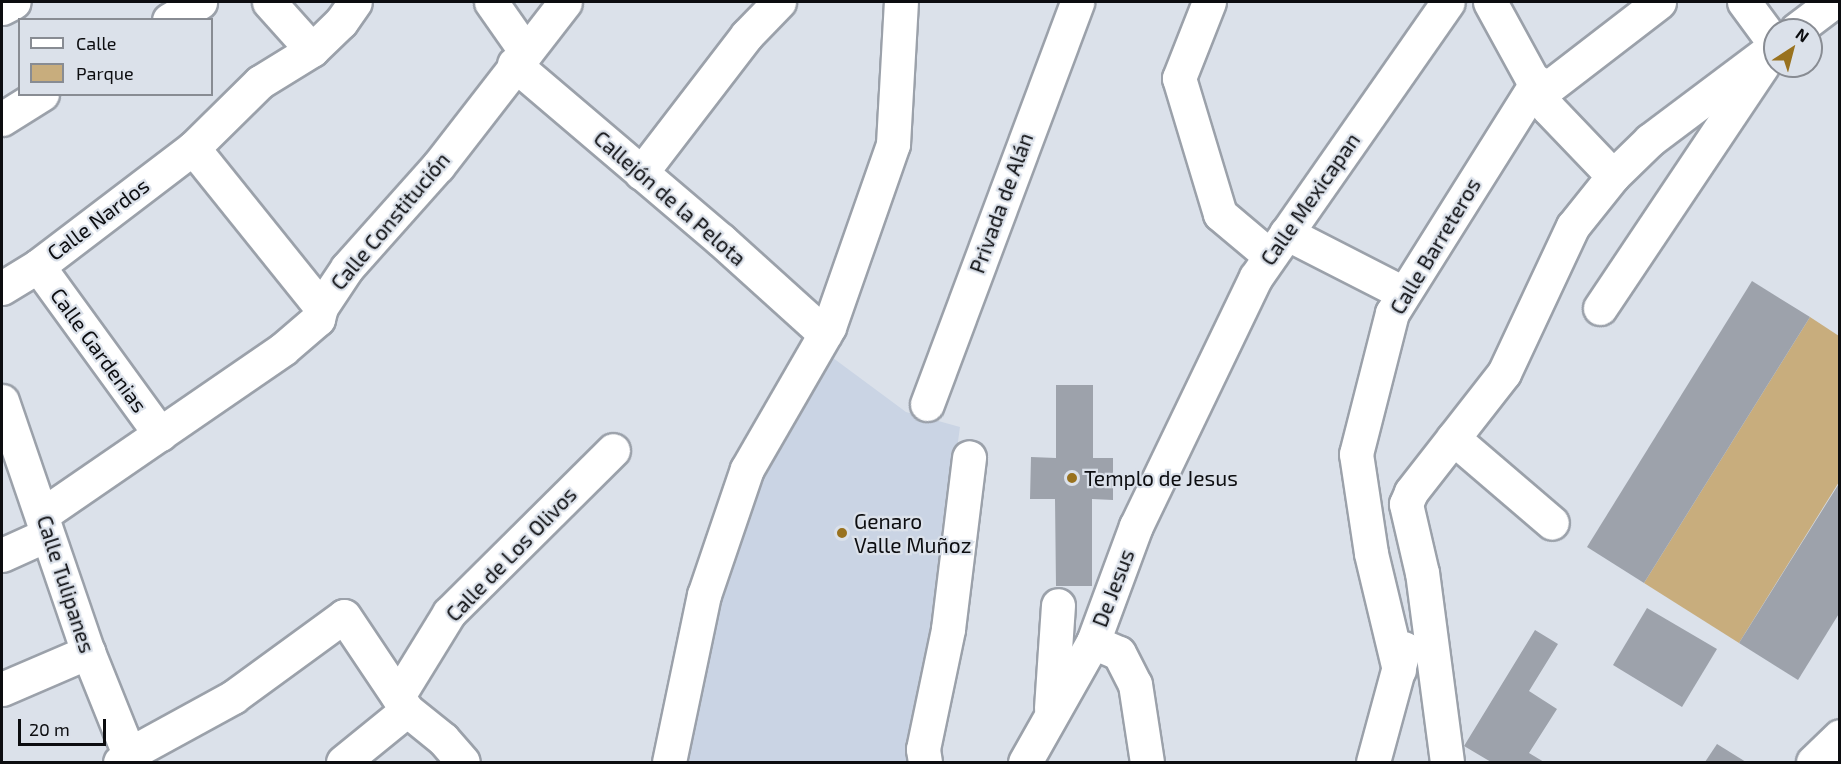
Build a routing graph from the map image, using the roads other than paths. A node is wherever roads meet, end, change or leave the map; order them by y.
1 (14, 2) edge
2 (201, 2) edge
3 (269, 2) edge
4 (355, 2) edge
5 (491, 2) edge
6 (565, 2) edge
7 (778, 2) edge
8 (901, 2) edge
9 (1077, 2) edge
10 (1209, 2) edge
11 (1448, 2) edge
12 (1490, 2) edge
13 (1659, 2) edge
14 (1744, 2) edge
15 (1833, 2) edge
16 (2, 8) edge
17 (172, 18) edge
18 (1812, 18) edge
19 (1763, 29) edge
20 (312, 50) junction
21 (1763, 55) edge
22 (520, 58) junction
23 (1763, 64) edge
24 (1539, 88) junction
25 (39, 96) edge
26 (2, 119) edge
27 (193, 148) junction
28 (641, 173) junction
29 (1613, 176) junction
30 (1278, 245) junction
31 (38, 266) junction
32 (2, 288) edge
33 (1403, 293) junction
34 (321, 307) junction
35 (1600, 308) dead end
36 (825, 334) junction
37 (927, 404) dead end
38 (3, 410) edge
39 (1193, 410) joint
40 (160, 434) junction
41 (1453, 438) junction
42 (613, 450) dead end
43 (969, 457) dead end
44 (45, 524) junction
45 (1552, 524) dead end
46 (2, 555) edge
47 (1422, 573) junction
48 (1058, 605) dead end
49 (1093, 642) junction
50 (88, 652) junction
51 (1399, 670) junction
52 (2, 689) edge
53 (403, 703) junction
54 (1050, 715) junction
55 (1839, 736) edge
56 (124, 758) edge
57 (344, 762) edge
58 (462, 762) edge
59 (669, 762) edge
60 (925, 762) edge
61 (1025, 762) edge
62 (1147, 762) edge
63 (1373, 762) edge
64 (1447, 762) edge
65 (1813, 762) edge

1 - 16 street
2 - 17 street
3 - 20 street
4 - 20 street, Calle Nardos
5 - 22 street, Callejón de la Pelota
6 - 22 street, Calle Constitución
7 - 28 street
8 - 36 street
9 - 37 street, Privada de Alán
10 - 30 street
11 - 30 street, Calle Mexicapan
12 - 24 street
13 - 24 street, Calle Barreteros
14 - 19 street
15 - 18 street
20 - 27 street, Calle Nardos
21 - 29 street
22 - 28 street, Callejón de la Pelota
22 - 34 street, Calle Constitución
23 - 35 street
24 - 29 street
24 - 33 street, Calle Barreteros
25 - 26 street
27 - 31 street, Calle Nardos
27 - 34 street
28 - 36 street, Callejón de la Pelota
29 - 41 street
30 - 33 street
30 - 39 street, Calle Mexicapan
31 - 32 street, Calle Nardos
31 - 40 street, Calle Gardenias
33 - 51 street, Calle Barreteros
34 - 40 street, Calle Constitución
36 - 59 street
38 - 44 street, Calle Tulipanes
39 - 49 street, De Jesus
40 - 44 street, Calle Constitución
41 - 45 street
41 - 47 street
42 - 53 street, Calle de Los Olivos
43 - 60 street
44 - 46 street, Calle Constitución
44 - 50 street, Calle Tulipanes
47 - 51 street
47 - 64 street
48 - 54 street
49 - 54 street, De Jesus
49 - 62 street
50 - 52 street
50 - 56 street, Calle Tulipanes
51 - 63 street
53 - 56 street
53 - 57 street, Calle de Los Olivos
53 - 58 street
54 - 61 street, De Jesus
55 - 65 street

